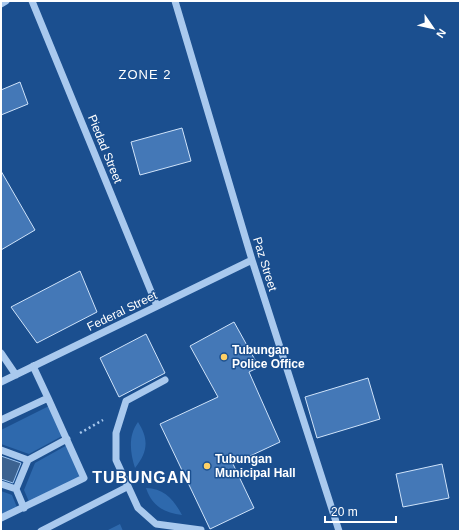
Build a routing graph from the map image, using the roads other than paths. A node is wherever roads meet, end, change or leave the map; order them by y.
1 (6, 1) edge
2 (32, 1) edge
3 (175, 1) edge
4 (1, 4) edge
5 (252, 260) junction
6 (157, 306) junction
7 (1, 353) edge
8 (33, 366) junction
9 (16, 375) junction
10 (165, 380) dead end
11 (1, 382) edge
12 (48, 398) junction
13 (1, 420) edge
14 (67, 439) junction
15 (1, 450) edge
16 (28, 460) junction
17 (1, 484) edge
18 (127, 487) junction
19 (16, 490) junction
20 (24, 508) junction
21 (1, 518) edge
22 (201, 530) dead end
23 (40, 531) edge
24 (339, 531) edge

1 - 4 street
2 - 6 street, Piedad Street
3 - 5 street, Paz Street
5 - 6 street, Federal Street
5 - 24 street, Paz Street
6 - 8 street, Federal Street
7 - 9 street
8 - 9 street, Federal Street
8 - 12 street
9 - 11 street, Federal Street
10 - 18 street
12 - 13 street
12 - 14 street
14 - 16 street
14 - 20 street
15 - 16 street
16 - 19 street
17 - 19 street
18 - 22 street
18 - 23 street
19 - 20 street
20 - 21 street

